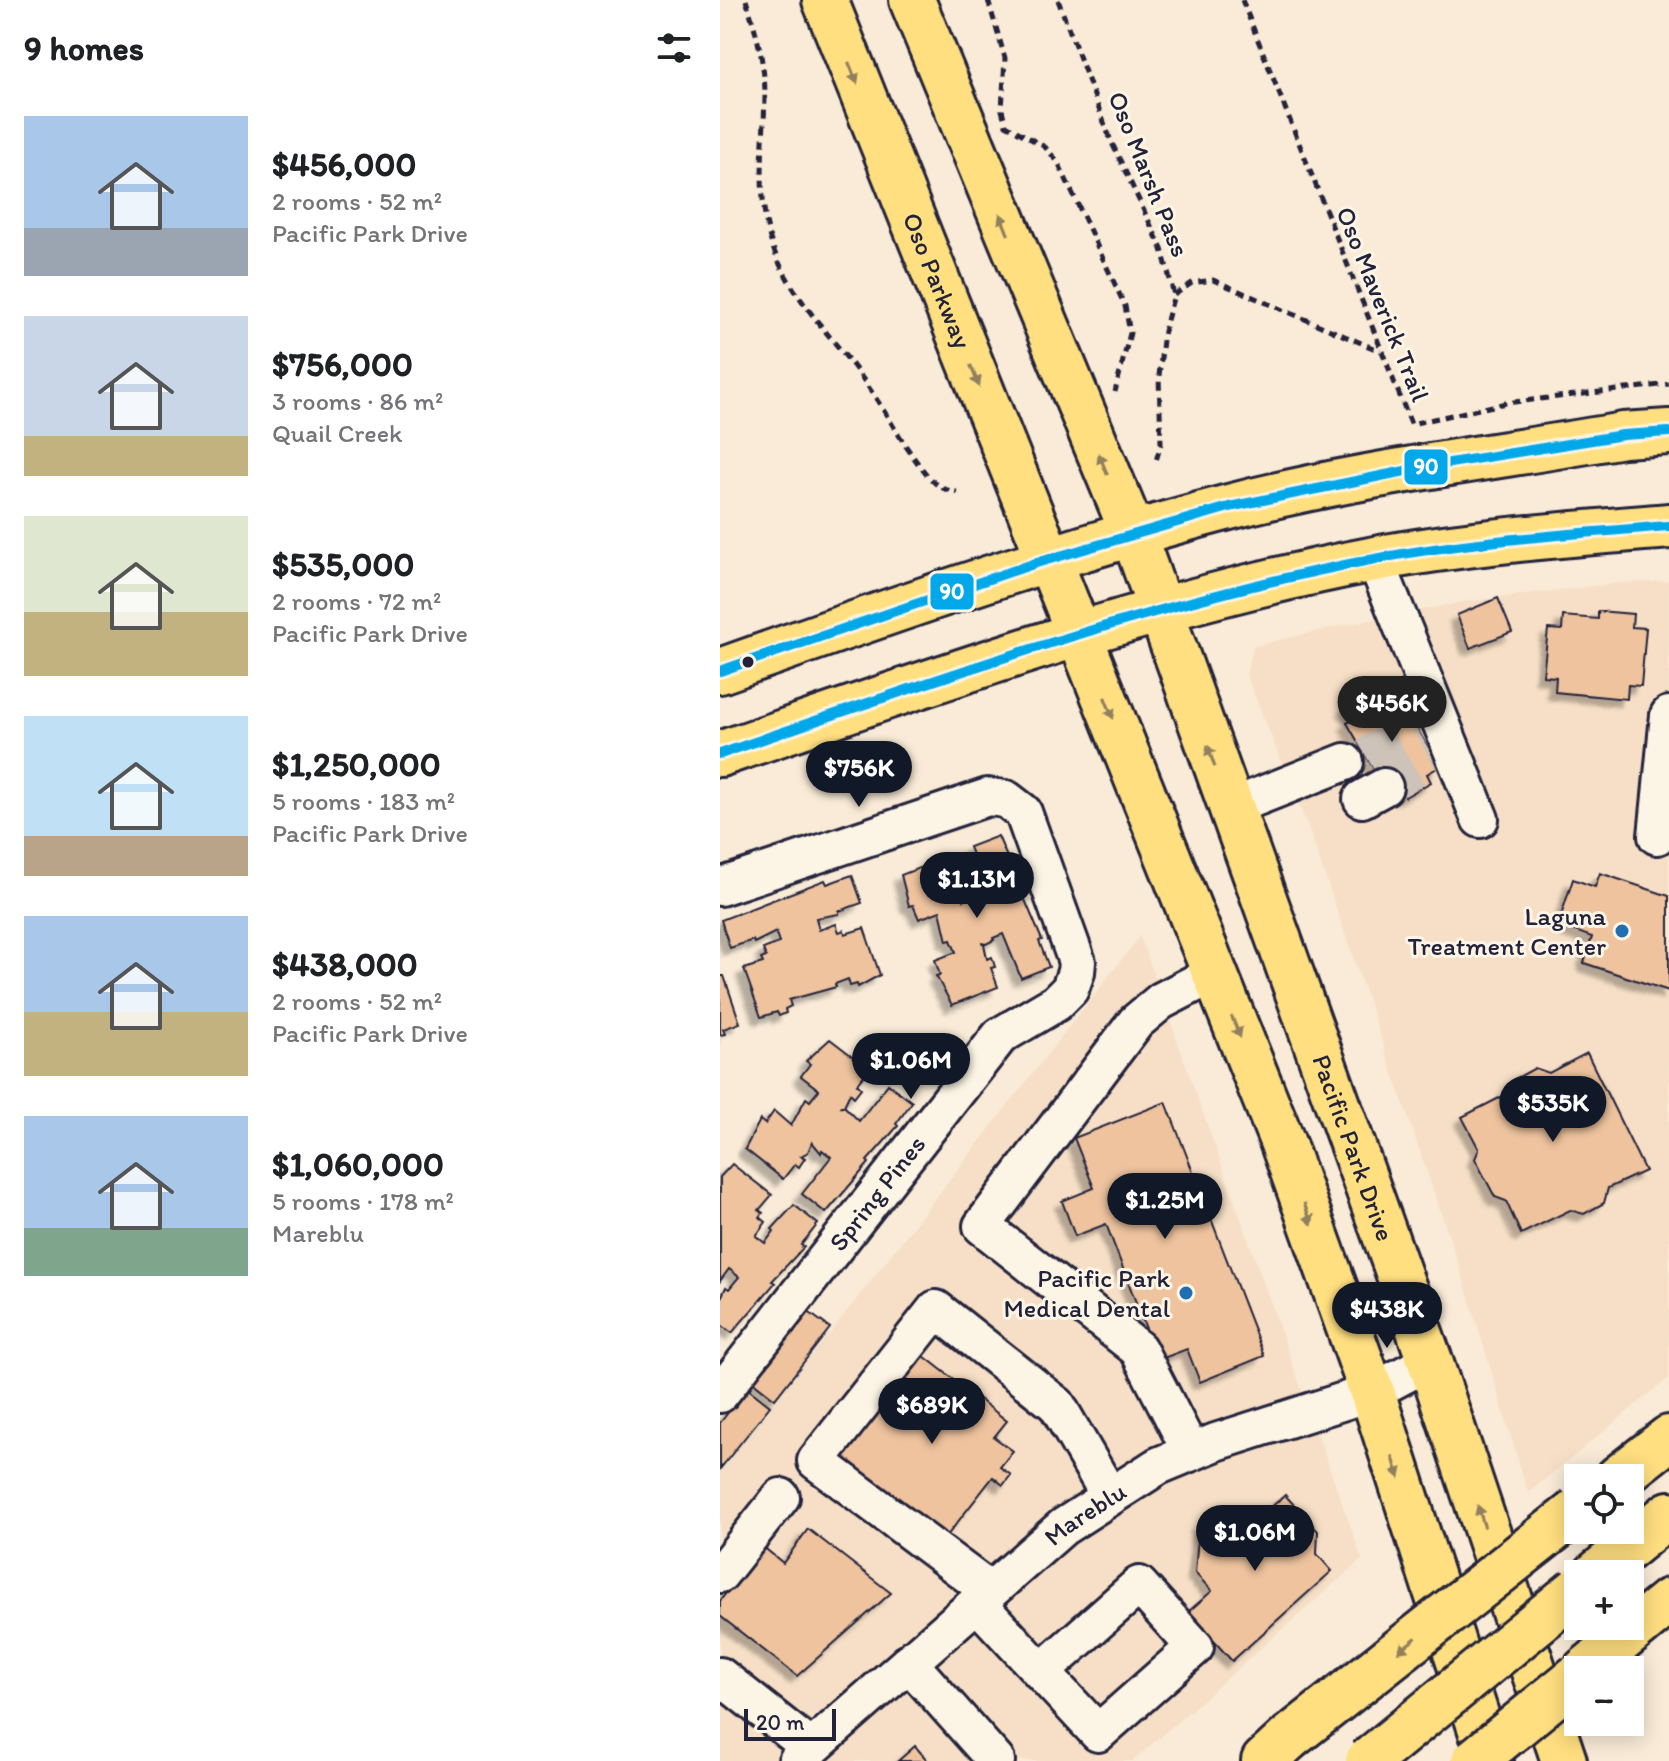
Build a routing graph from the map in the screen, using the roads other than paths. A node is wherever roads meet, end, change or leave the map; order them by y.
1 (825, 0) edge
2 (912, 0) edge
3 (1669, 432) edge
4 (1669, 526) edge
5 (1134, 536) junction
6 (1375, 559) junction
7 (1050, 560) junction
8 (1161, 611) junction
9 (1080, 635) junction
10 (720, 671) edge
11 (1669, 715) edge
12 (720, 754) edge
13 (1362, 775) tunnel mouth
14 (1229, 808) junction
15 (1480, 819) dead end
16 (1657, 836) dead end
17 (720, 887) edge
18 (1215, 973) junction
19 (1430, 1361) junction
20 (1372, 1392) junction
21 (720, 1394) edge
22 (1669, 1438) edge
23 (1191, 1452) junction
24 (1636, 1464) edge
25 (1109, 1495) junction
26 (781, 1497) dead end
27 (1669, 1514) edge
28 (1564, 1521) edge
29 (1613, 1560) edge
30 (720, 1574) edge
31 (983, 1597) junction
32 (1564, 1600) edge
33 (1669, 1601) edge
34 (1602, 1656) edge
35 (909, 1663) junction
36 (1041, 1672) dead end
37 (720, 1676) edge
38 (1564, 1687) edge
39 (1277, 1750) edge
40 (804, 1755) edge
41 (996, 1761) edge
42 (1368, 1761) edge
43 (1474, 1761) edge
44 (1491, 1761) edge
45 (1564, 1761) edge

1 -> 7 main road, Oso Parkway
5 -> 2 main road
3 - 5 main road
4 - 6 main road
5 - 7 main road
5 - 8 main road, Pacific Park Drive
6 - 8 main road
6 - 15 street
7 - 9 main road
7 - 10 main road
8 - 9 main road
14 -> 8 main road, Pacific Park Drive
9 - 12 main road
9 -> 18 main road
11 - 16 street
13 - 14 street
14 - 19 main road, Pacific Park Drive
17 - 21 street, Spring Pines
18 -> 20 main road
18 - 23 street
19 - 20 street, Mareblu
45 -> 19 main road, Pacific Park Drive
20 - 23 street, Mareblu
20 -> 44 main road
22 - 24 main road
23 - 25 street, Mareblu
25 - 31 street, Mareblu
25 - 31 street
26 - 30 street
27 - 29 main road
28 -> 39 main road, bridge
31 - 35 street, Mareblu
31 - 36 street
32 - 42 main road, bridge
33 - 34 main road
35 - 40 street, Mareblu
35 - 41 street
37 - 40 street
38 - 43 main road, bridge

